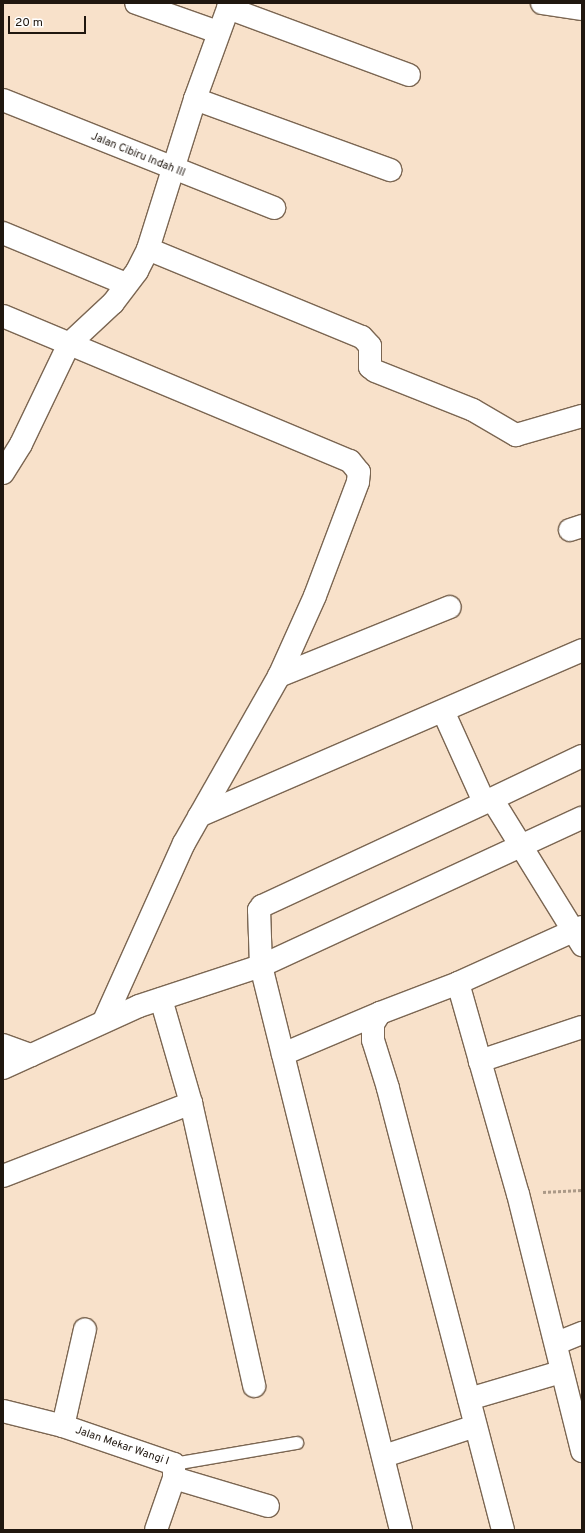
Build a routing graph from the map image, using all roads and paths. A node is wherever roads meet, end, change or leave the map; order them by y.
1 (136, 3) edge
2 (542, 3) edge
3 (229, 6) edge
4 (582, 9) edge
5 (218, 32) junction
6 (409, 75) dead end
7 (195, 98) junction
8 (3, 100) edge
9 (174, 169) junction
10 (390, 170) dead end
11 (274, 208) dead end
12 (3, 233) edge
13 (148, 249) junction
14 (126, 284) junction
15 (3, 316) edge
16 (69, 344) junction
17 (582, 416) edge
18 (3, 473) edge
19 (450, 607) dead end
20 (582, 650) edge
21 (279, 676) junction
22 (443, 711) junction
23 (582, 756) edge
24 (488, 800) junction
25 (199, 816) junction
26 (582, 818) edge
27 (522, 844) junction
28 (580, 934) edge
29 (260, 966) junction
30 (458, 983) junction
31 (160, 999) junction
32 (380, 1013) junction
33 (104, 1021) junction
34 (582, 1027) edge
35 (3, 1045) edge
36 (283, 1054) junction
37 (31, 1055) junction
38 (480, 1060) junction
39 (3, 1068) edge
40 (191, 1103) junction
41 (3, 1176) edge
42 (582, 1190) edge
43 (518, 1194) junction
44 (84, 1329) dead end
45 (582, 1333) edge
46 (557, 1343) junction
47 (561, 1372) junction
48 (254, 1386) dead end
49 (469, 1399) junction
50 (3, 1411) edge
51 (63, 1426) junction
52 (475, 1426) junction
53 (297, 1443) dead end
54 (582, 1451) edge
55 (384, 1456) junction
56 (174, 1471) junction
57 (268, 1506) dead end
58 (156, 1530) edge
59 (401, 1530) edge
60 (503, 1530) edge

1 - 5 street
2 - 4 street
3 - 5 street
3 - 6 street
5 - 7 street
7 - 9 street
7 - 10 street
8 - 9 street, Jalan Cibiru Indah III
9 - 11 street, Jalan Cibiru Indah III
9 - 13 street
12 - 14 street
13 - 14 street
13 - 17 street
14 - 16 street
15 - 16 street
16 - 18 street
16 - 21 street
19 - 21 street
20 - 22 street
21 - 25 street
22 - 24 street
22 - 25 street
23 - 24 street
24 - 27 street
24 - 29 street
25 - 33 street
26 - 27 street
27 - 28 street
27 - 29 street
28 - 30 street
29 - 31 street
29 - 36 street
30 - 32 street
30 - 38 street
31 - 33 street
31 - 40 street
32 - 36 street
32 - 49 street
33 - 37 street
34 - 38 street
35 - 37 street
36 - 55 street
37 - 39 street
38 - 43 street
40 - 41 street
40 - 48 street
42 - 43 path
43 - 46 street
44 - 51 street
45 - 46 street
46 - 47 street
47 - 49 street
47 - 54 street
49 - 52 street
50 - 51 street, Jalan Mekar Wangi I
51 - 56 street, Jalan Mekar Wangi I
52 - 55 street
52 - 60 street
53 - 56 lane
55 - 59 street
56 - 57 street
56 - 58 street, Jalan Mekar Wangi I

